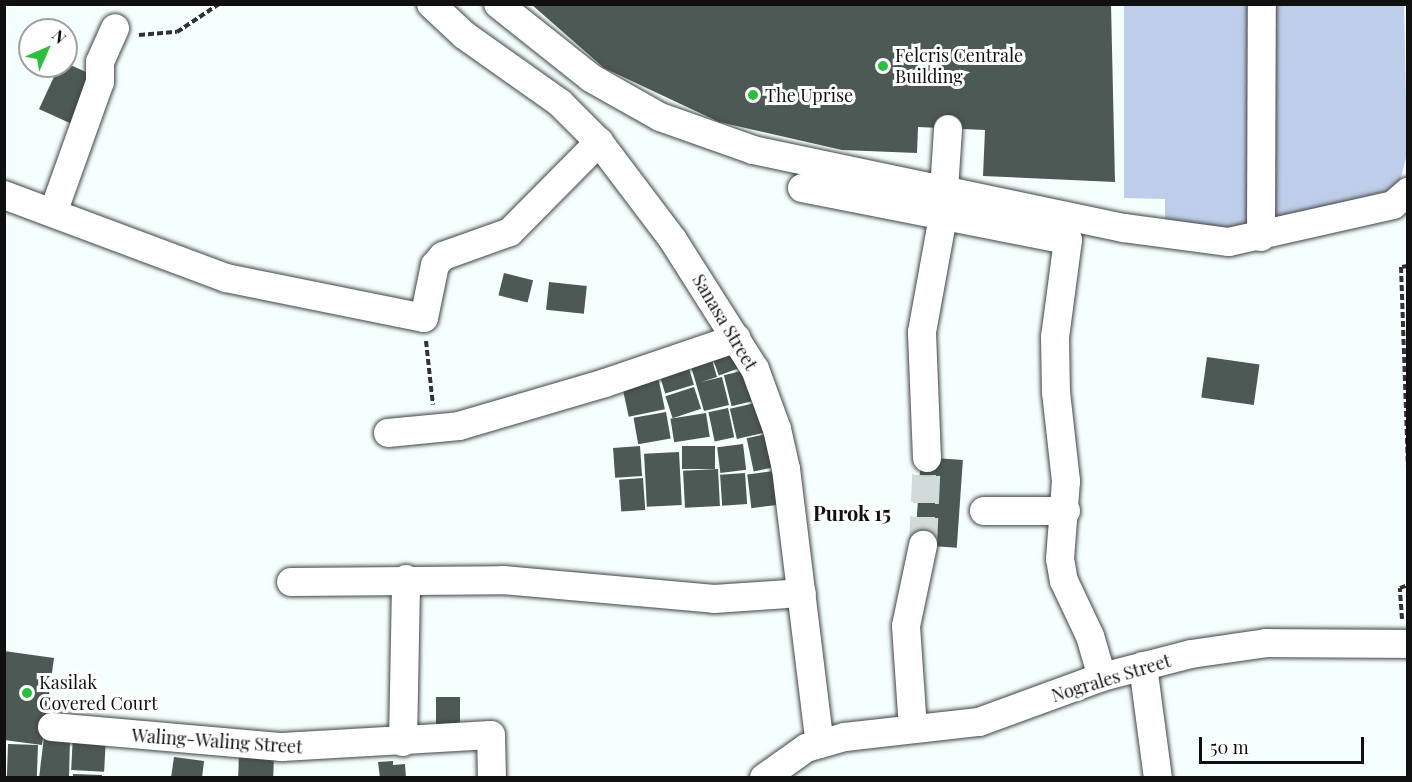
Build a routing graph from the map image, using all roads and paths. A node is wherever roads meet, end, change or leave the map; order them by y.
1 (219, 4) edge
2 (431, 4) edge
3 (498, 4) edge
4 (1262, 4) edge
5 (115, 28) joint
6 (948, 129) dead end
7 (599, 141) junction
8 (802, 188) dead end
9 (1407, 192) edge
10 (4, 195) edge
11 (944, 204) junction
12 (53, 213) junction
13 (1261, 237) junction
14 (1407, 266) edge
15 (423, 318) junction
16 (737, 338) junction
17 (435, 430) junction
18 (388, 433) dead end
19 (927, 458) tunnel mouth
20 (1407, 471) edge
21 (984, 511) dead end
22 (1066, 511) junction
23 (923, 545) tunnel mouth
24 (406, 579) junction
25 (291, 582) dead end
26 (1407, 585) edge
27 (802, 593) junction
28 (1405, 644) edge
29 (1143, 666) junction
30 (1102, 677) junction
31 (52, 727) dead end
32 (913, 729) junction
33 (403, 742) junction
34 (820, 744) junction
35 (492, 777) edge
36 (764, 777) edge
37 (1158, 777) edge

1 - 5 path
2 - 7 street, Sanasa Street
3 - 11 street
4 - 13 street
5 - 12 street
6 - 11 street
7 - 15 street
7 - 16 street, Sanasa Street
8 - 11 street
9 - 13 street
10 - 12 street
11 - 13 street
11 - 19 street
11 - 22 street
12 - 15 street
14 - 20 path
15 - 17 path
16 - 17 street
16 - 27 street, Sanasa Street
17 - 18 street
21 - 22 street
22 - 30 street
23 - 32 street
24 - 25 street
24 - 27 street
24 - 33 street
26 - 28 path
27 - 34 street, Sanasa Street
28 - 29 street, Nograles Street
29 - 30 street, Nograles Street
29 - 37 street
30 - 32 street, Nograles Street
31 - 33 street, Waling-Waling Street
32 - 34 street, Nograles Street
33 - 35 street, Waling-Waling Street
34 - 36 street, Nograles Street

